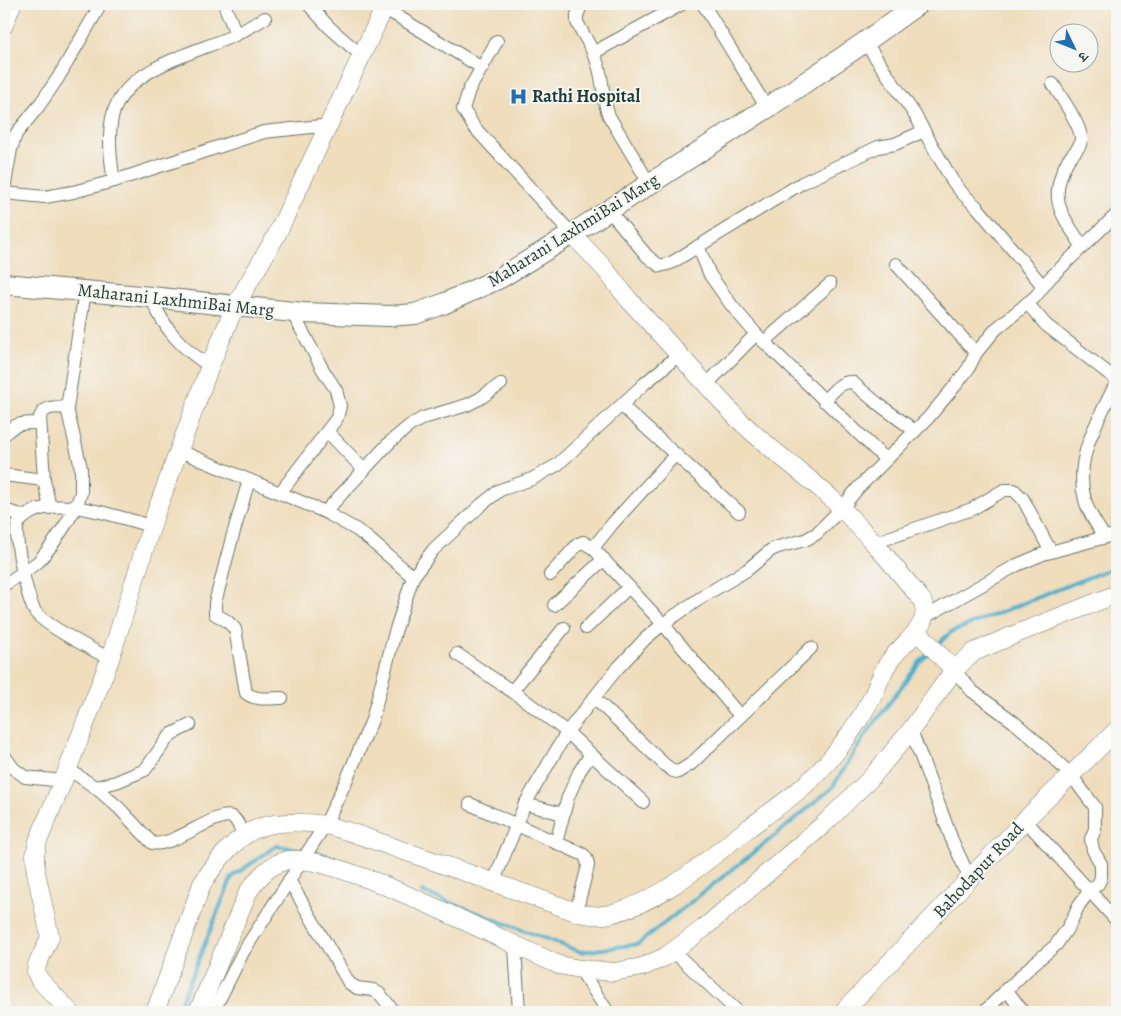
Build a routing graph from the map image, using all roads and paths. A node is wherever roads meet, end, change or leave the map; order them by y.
1 (12, 4) edge
2 (99, 4) edge
3 (224, 4) edge
4 (308, 4) edge
5 (582, 4) edge
6 (682, 4) edge
7 (703, 4) edge
8 (918, 4) edge
9 (385, 6) edge
10 (265, 18) dead end
11 (4, 26) edge
12 (236, 34) junction
13 (497, 41) dead end
14 (865, 42) junction
15 (594, 53) junction
16 (362, 56) junction
17 (482, 68) junction
18 (1053, 84) dead end
19 (767, 108) junction
20 (330, 125) junction
21 (924, 131) junction
22 (114, 181) junction
23 (650, 183) junction
24 (4, 189) edge
25 (4, 193) edge
26 (608, 209) junction
27 (1117, 214) edge
28 (572, 234) junction
29 (698, 246) junction
30 (1083, 247) junction
31 (896, 264) dead end
32 (4, 284) edge
33 (830, 284) dead end
34 (1043, 286) junction
35 (85, 291) junction
36 (151, 297) junction
37 (1028, 304) junction
38 (235, 306) junction
39 (292, 312) junction
40 (760, 338) junction
41 (976, 353) junction
42 (680, 354) junction
43 (210, 366) junction
44 (1117, 381) edge
45 (501, 384) dead end
46 (706, 385) junction
47 (824, 401) junction
48 (622, 406) junction
49 (67, 408) junction
50 (40, 423) junction
51 (327, 431) junction
52 (915, 431) junction
53 (4, 435) edge
54 (180, 451) junction
55 (676, 454) junction
56 (886, 460) junction
57 (364, 470) junction
58 (4, 475) edge
59 (44, 480) junction
60 (249, 480) junction
61 (280, 493) junction
62 (76, 507) junction
63 (50, 508) junction
64 (841, 509) junction
65 (4, 510) edge
66 (325, 512) junction
67 (739, 512) dead end
68 (24, 516) junction
69 (151, 526) junction
70 (1117, 534) edge
71 (1104, 537) junction
72 (874, 543) junction
73 (593, 548) junction
74 (1051, 552) junction
75 (604, 559) junction
76 (24, 573) junction
77 (550, 574) dead end
78 (413, 577) junction
79 (4, 585) edge
80 (629, 587) junction
81 (1117, 594) edge
82 (554, 605) dead end
83 (663, 624) junction
84 (564, 628) dead end
85 (586, 628) dead end
86 (922, 629) junction
87 (811, 648) dead end
88 (457, 654) dead end
89 (110, 659) junction
90 (950, 666) junction
91 (512, 691) junction
92 (282, 698) dead end
93 (594, 698) junction
94 (740, 716) junction
95 (190, 725) dead end
96 (911, 730) junction
97 (1117, 730) edge
98 (567, 732) junction
99 (591, 754) junction
100 (4, 755) edge
101 (66, 775) junction
102 (1071, 775) junction
103 (95, 787) junction
104 (643, 802) dead end
105 (470, 804) dead end
106 (525, 804) junction
107 (563, 814) junction
108 (1025, 820) junction
109 (516, 826) junction
110 (323, 828) junction
111 (244, 836) junction
112 (556, 843) junction
113 (302, 860) junction
114 (970, 879) junction
115 (289, 880) junction
116 (494, 881) junction
117 (1090, 890) junction
118 (576, 912) junction
119 (1117, 921) edge
120 (515, 946) junction
121 (673, 951) junction
122 (580, 970) junction
123 (1006, 989) junction
124 (70, 1012) edge
125 (155, 1012) edge
126 (198, 1012) edge
127 (212, 1012) edge
128 (394, 1012) edge
129 (517, 1012) edge
130 (608, 1012) edge
131 (738, 1012) edge
132 (843, 1012) edge
133 (984, 1012) edge
134 (1023, 1012) edge

1 - 11 street
2 - 24 street
3 - 12 street
4 - 16 street
5 - 15 street
6 - 15 street
7 - 19 street
8 - 14 main road, Maharani LaxhmiBai Marg
9 - 16 street
9 - 17 street
10 - 12 street
12 - 22 street
13 - 17 street
14 - 19 main road, Maharani LaxhmiBai Marg
14 - 21 street
15 - 23 street
16 - 20 street
17 - 28 street
18 - 30 street
19 - 23 main road, Maharani LaxhmiBai Marg
20 - 22 street
20 - 38 street
21 - 29 street
21 - 34 street
22 - 25 street
23 - 26 main road, Maharani LaxhmiBai Marg
26 - 28 main road, Maharani LaxhmiBai Marg
26 - 29 street
27 - 30 street
28 - 39 main road, Maharani LaxhmiBai Marg
28 - 42 street
29 - 40 street
30 - 34 street
31 - 41 street
32 - 35 main road, Maharani LaxhmiBai Marg
33 - 40 street
34 - 37 street
35 - 36 main road, Maharani LaxhmiBai Marg
35 - 49 street
36 - 38 main road, Maharani LaxhmiBai Marg
36 - 43 street
37 - 41 street
37 - 44 street
38 - 39 main road, Maharani LaxhmiBai Marg
38 - 43 street
39 - 51 street
40 - 46 street
40 - 47 street
41 - 52 street
42 - 46 street
42 - 48 street
43 - 54 street
44 - 71 street
45 - 57 street
46 - 64 street
47 - 52 street
47 - 56 street
48 - 55 street
48 - 78 street
49 - 50 street
49 - 62 street
50 - 53 street
50 - 59 street
51 - 57 street
51 - 61 street
52 - 56 street
54 - 60 street
54 - 69 street
55 - 67 street
55 - 73 street
56 - 64 street
57 - 66 street
58 - 59 street
59 - 63 street
60 - 61 street
60 - 92 street
61 - 66 street
62 - 63 street
62 - 69 street
62 - 76 street
63 - 68 street
64 - 72 street
64 - 83 street
65 - 68 street
66 - 78 street
68 - 76 street
69 - 89 street
70 - 71 street
71 - 74 street
72 - 74 street
72 - 86 street
73 - 75 street
73 - 77 street
74 - 86 street
75 - 80 street
75 - 82 street
76 - 79 street
76 - 89 street
78 - 110 street
80 - 83 street
80 - 85 street
81 - 90 street
83 - 93 street
83 - 94 street
84 - 91 street
86 - 90 street
86 - 118 street
87 - 94 street
88 - 91 street
89 - 101 street
90 - 96 street
90 - 102 street
91 - 98 street
93 - 94 street
93 - 98 street
95 - 103 street
96 - 114 street
96 - 121 street
97 - 102 street, Bahodapur Road
98 - 99 street
98 - 106 street
99 - 104 street
99 - 107 street
100 - 101 street
101 - 103 street
101 - 124 street
102 - 108 street, Bahodapur Road
102 - 117 street
103 - 111 street
105 - 109 street
106 - 107 street
106 - 109 street
107 - 112 street
108 - 114 street, Bahodapur Road
108 - 117 street
109 - 112 street
109 - 116 street
110 - 111 street
110 - 113 street
110 - 116 street
111 - 125 street
112 - 118 street
113 - 115 street
113 - 120 street
113 - 126 street
114 - 132 street, Bahodapur Road
115 - 127 street
115 - 128 street
116 - 118 street
117 - 119 street
117 - 123 street
120 - 122 street
120 - 129 street
121 - 122 street
121 - 131 street
122 - 130 street
123 - 133 street
123 - 134 street

